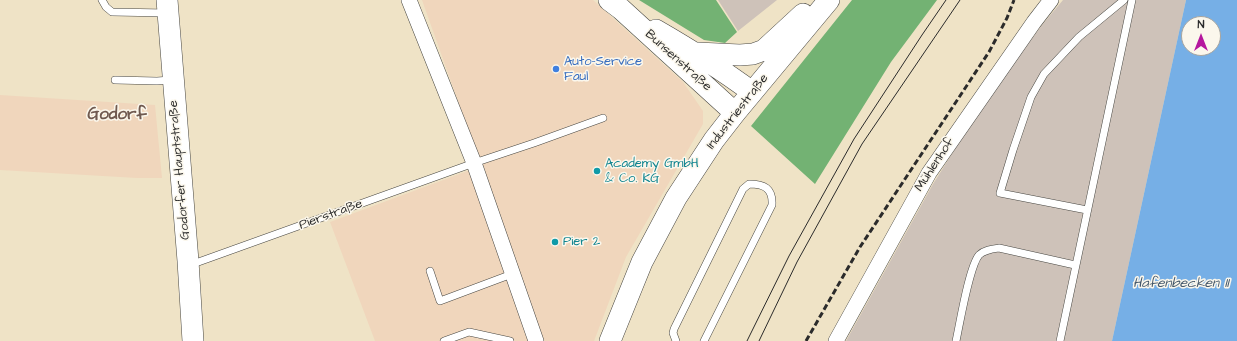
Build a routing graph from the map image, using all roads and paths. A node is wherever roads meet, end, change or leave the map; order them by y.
1 (102, 0) edge
2 (409, 0) edge
3 (823, 0) edge
4 (829, 0) edge
5 (1051, 0) edge
6 (1124, 0) edge
7 (1132, 0) edge
8 (615, 5) edge
9 (168, 7) edge
10 (696, 53) junction
11 (115, 80) dead end
12 (173, 80) junction
13 (752, 92) junction
14 (735, 113) junction
15 (603, 118) dead end
16 (474, 164) junction
17 (1087, 210) junction
18 (1076, 265) junction
19 (188, 266) junction
20 (430, 271) dead end
21 (512, 274) junction
22 (614, 338) edge
23 (193, 341) edge
24 (444, 341) edge
25 (510, 341) edge
26 (536, 341) edge
27 (676, 341) edge
28 (704, 341) edge
29 (836, 341) edge
30 (956, 341) edge
31 (1060, 341) edge

1 - 9 lane
2 - 16 street
3 - 10 main road, Bunsenstraße
4 - 13 main road, Industriestraße
5 - 29 street, Mühlenhof
6 - 17 lane
7 - 17 lane
8 - 10 main road, Bunsenstraße
8 - 14 main road, Bunsenstraße
9 - 12 main road, Godorfer Hauptstraße
10 - 13 main road, Bunsenstraße
11 - 12 lane
12 - 19 main road, Godorfer Hauptstraße
13 - 14 main road, Industriestraße
14 - 22 main road, Industriestraße
15 - 16 lane, Pierstraße
16 - 19 lane, Pierstraße
16 - 21 street
17 - 18 lane
18 - 30 lane
18 - 31 lane
19 - 23 main road, Godorfer Hauptstraße
20 - 21 lane
21 - 26 street
24 - 25 lane
27 - 28 lane

